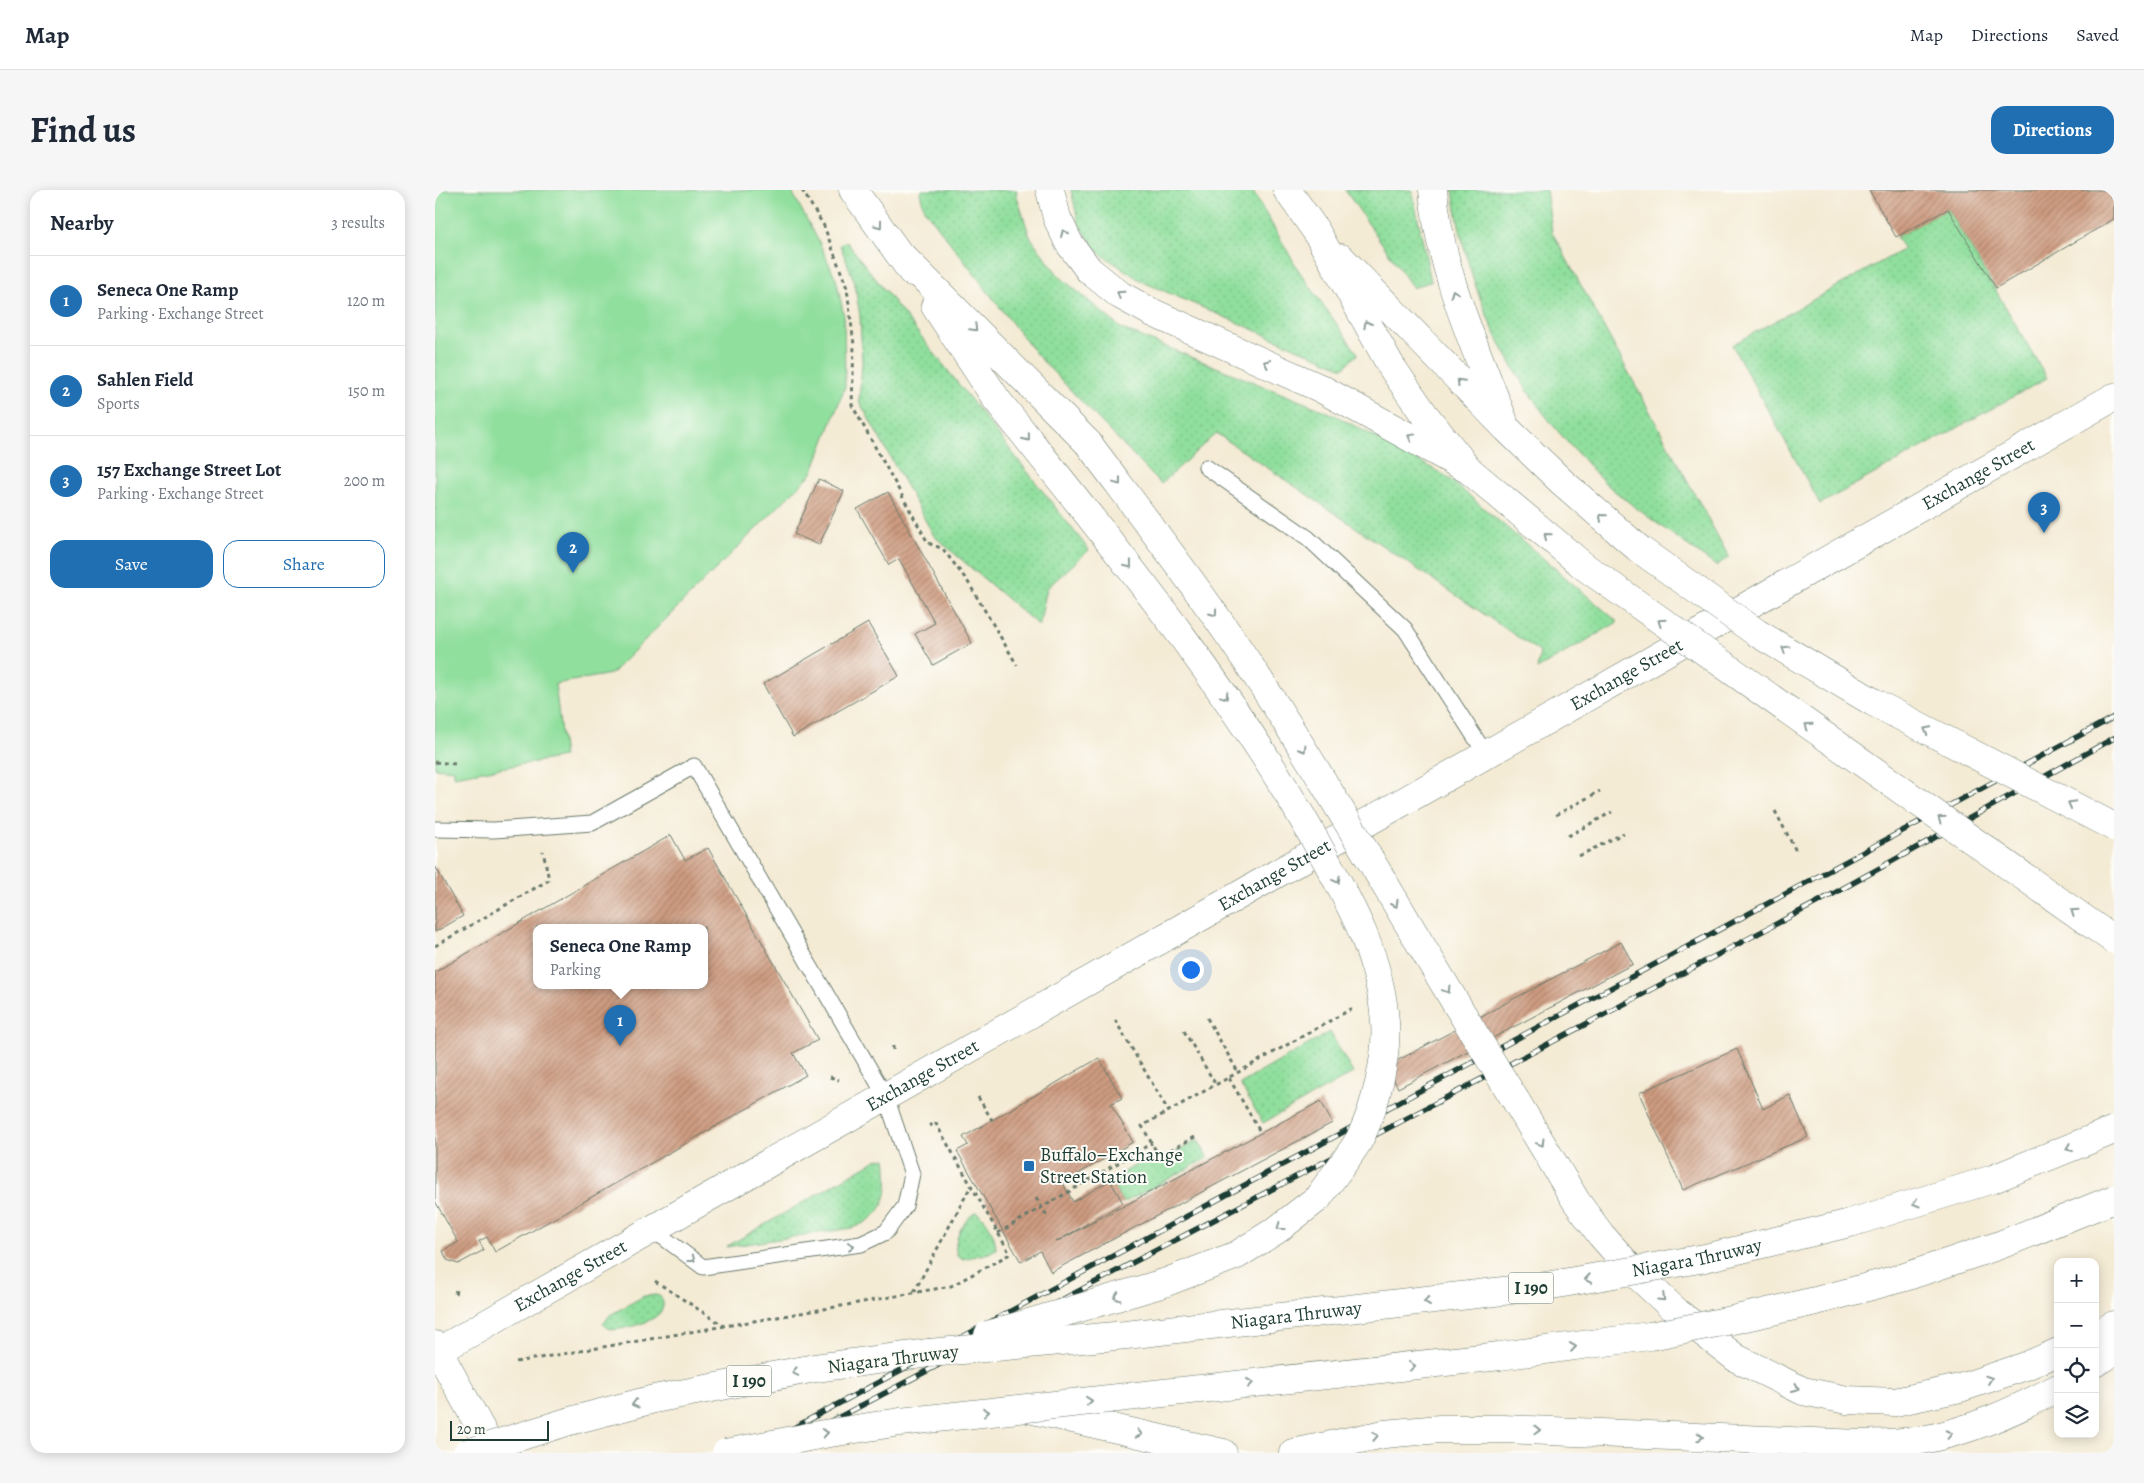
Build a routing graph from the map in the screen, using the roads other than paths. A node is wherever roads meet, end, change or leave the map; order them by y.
1 (1050, 190) edge
2 (1287, 190) edge
3 (1433, 190) edge
4 (858, 191) edge
5 (1316, 231) junction
6 (902, 256) junction
7 (2114, 397) edge
8 (1507, 429) junction
9 (1206, 467) dead end
10 (1469, 470) junction
11 (1487, 756) junction
12 (2114, 827) edge
13 (435, 829) edge
14 (2114, 940) edge
15 (885, 1097) junction
16 (2114, 1130) edge
17 (2114, 1199) edge
18 (653, 1230) junction
19 (2114, 1325) edge
20 (2099, 1333) edge
21 (436, 1350) edge
22 (2114, 1350) edge
23 (929, 1353) junction
24 (2054, 1354) edge
25 (2099, 1360) edge
26 (2054, 1390) edge
27 (1023, 1408) junction
28 (467, 1453) edge
29 (494, 1453) edge
30 (726, 1453) edge
31 (1223, 1453) edge
32 (1293, 1453) edge

10 -> 1 main road
2 - 5 main road
8 -> 3 main road
4 -> 6 main road
8 -> 5 main road
10 -> 5 main road
6 -> 23 main road, bridge
6 -> 24 main road, bridge
7 - 11 main road, Exchange Street
12 -> 8 main road, bridge
9 - 11 lane
14 -> 10 main road, bridge
11 - 15 main road, Exchange Street
13 - 15 lane
15 - 18 main road, Exchange Street
18 -> 15 lane
16 -> 23 main road, Niagara Thruway / I 190, bridge
27 -> 17 main road, bridge
18 - 21 main road, Exchange Street
19 - 20 main road
21 - 29 main road
22 - 25 main road
23 -> 28 main road, Niagara Thruway / I 190, bridge
32 -> 26 main road
30 -> 27 main road, bridge
27 -> 31 main road, bridge

